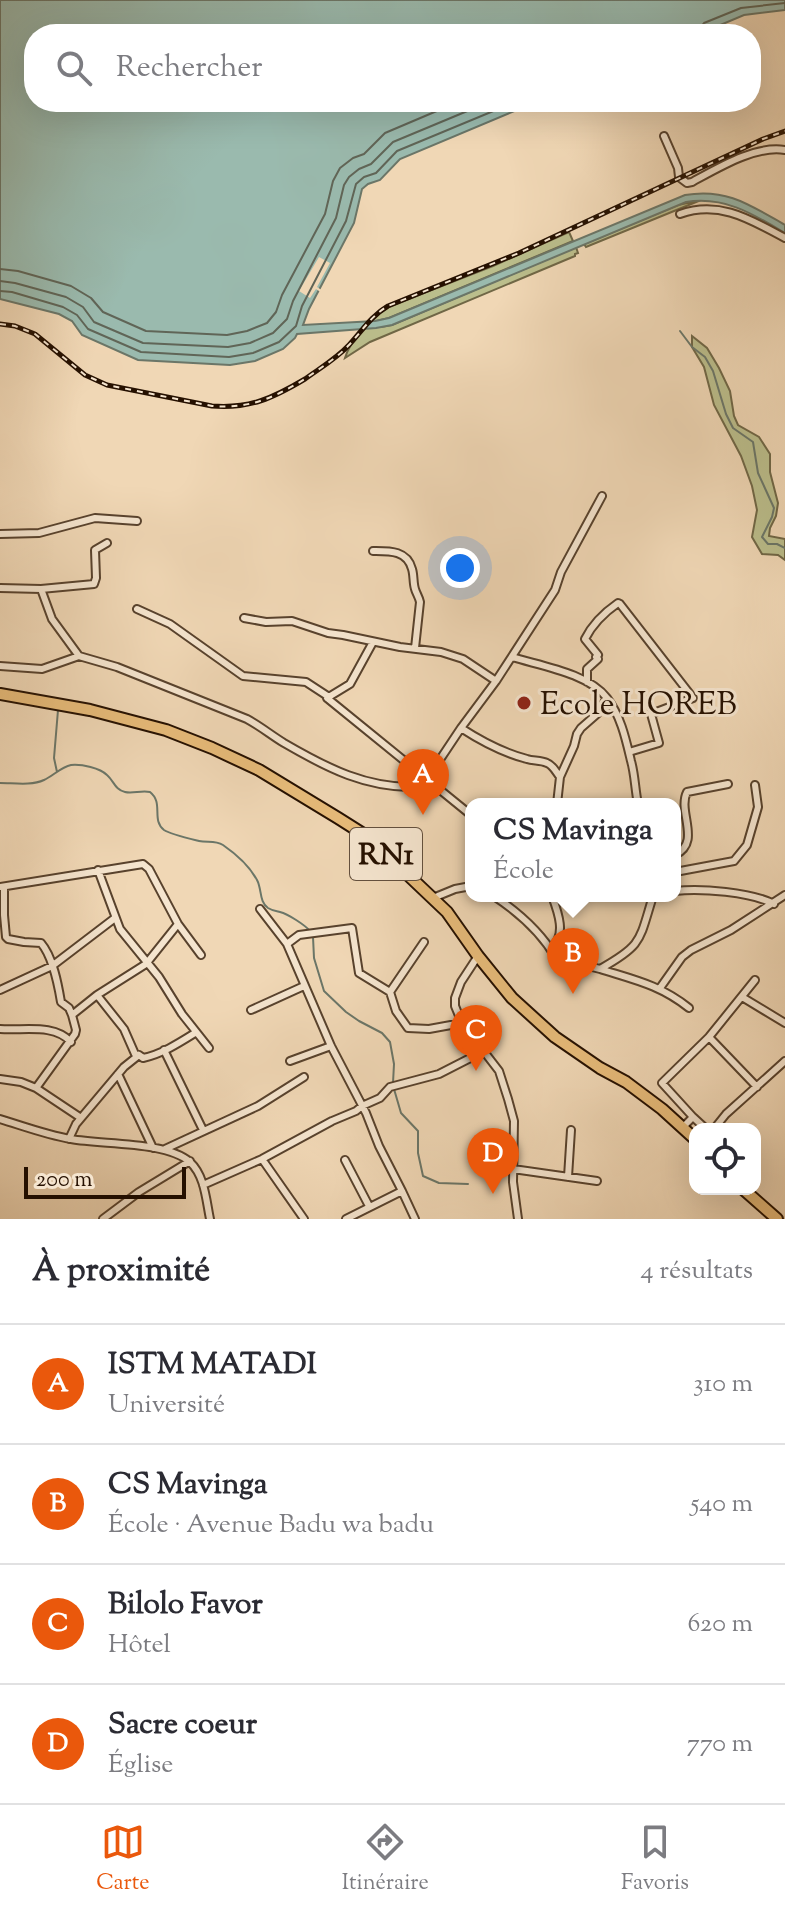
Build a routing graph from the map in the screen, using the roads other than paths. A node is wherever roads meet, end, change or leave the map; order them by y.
1 (664, 136) dead end
2 (785, 150) edge
3 (680, 214) dead end
4 (785, 238) edge
5 (602, 496) dead end
6 (137, 521) dead end
7 (0, 534) edge
8 (107, 543) dead end
9 (373, 551) dead end
10 (0, 588) edge
11 (41, 589) junction
12 (137, 609) dead end
13 (244, 618) dead end
14 (373, 642) junction
15 (415, 648) junction
16 (79, 656) junction
17 (512, 657) junction
18 (0, 666) edge
19 (496, 681) junction
20 (587, 682) junction
21 (0, 694) edge
22 (327, 698) junction
23 (607, 698) junction
24 (461, 728) junction
25 (629, 752) junction
26 (560, 777) junction
27 (427, 779) junction
28 (728, 784) dead end
29 (755, 785) dead end
30 (558, 798) edge
31 (637, 798) edge
32 (465, 810) edge
33 (681, 852) edge
34 (98, 870) junction
35 (681, 871) edge
36 (2, 887) edge
37 (465, 887) edge
38 (681, 891) edge
39 (785, 895) edge
40 (432, 898) junction
41 (501, 902) edge
42 (554, 902) edge
43 (651, 902) edge
44 (774, 904) junction
45 (260, 909) dead end
46 (115, 918) junction
47 (178, 924) junction
48 (3, 937) edge
49 (424, 942) dead end
50 (287, 944) junction
51 (551, 948) junction
52 (201, 955) dead end
53 (478, 956) junction
54 (146, 964) junction
55 (52, 966) junction
56 (600, 969) junction
57 (755, 980) dead end
58 (304, 986) junction
59 (660, 988) junction
60 (0, 990) edge
61 (390, 992) junction
62 (97, 995) junction
63 (742, 997) junction
64 (689, 1008) dead end
65 (251, 1010) dead end
66 (72, 1015) junction
67 (462, 1023) junction
68 (785, 1023) edge
69 (0, 1029) edge
70 (195, 1033) junction
71 (709, 1037) junction
72 (71, 1042) junction
73 (331, 1046) junction
74 (209, 1048) dead end
75 (164, 1050) junction
76 (484, 1051) junction
77 (139, 1055) junction
78 (290, 1061) dead end
79 (785, 1061) edge
80 (118, 1074) junction
81 (304, 1077) dead end
82 (0, 1079) edge
83 (757, 1087) junction
84 (36, 1088) junction
85 (362, 1106) junction
86 (693, 1117) junction
87 (81, 1118) junction
88 (2, 1120) edge
89 (700, 1123) edge
90 (719, 1123) edge
91 (683, 1127) junction
92 (0, 1129) edge
93 (203, 1130) junction
94 (571, 1130) dead end
95 (689, 1133) edge
96 (69, 1139) junction
97 (153, 1148) junction
98 (165, 1149) junction
99 (262, 1159) junction
100 (345, 1160) dead end
101 (190, 1161) junction
102 (513, 1169) junction
103 (568, 1177) junction
104 (597, 1181) dead end
105 (203, 1185) junction
106 (402, 1191) junction
107 (750, 1195) edge
108 (369, 1206) junction
109 (357, 1216) edge
110 (210, 1218) edge
111 (103, 1219) edge
112 (200, 1219) edge
113 (304, 1219) edge
114 (346, 1219) edge
115 (415, 1219) edge
116 (518, 1219) edge
117 (777, 1219) edge

1 - 2 street
3 - 4 street
5 - 17 street
6 - 7 street
8 - 11 street
9 - 15 street
10 - 11 street
11 - 16 street
12 - 22 street
13 - 14 street
14 - 15 street
14 - 22 street
15 - 19 street
16 - 18 street
16 - 27 street
17 - 19 street
17 - 20 street
19 - 24 street
20 - 23 street
20 - 25 street
21 - 40 highway, RN1
22 - 27 street
23 - 25 street
23 - 26 street
24 - 26 street
24 - 27 street
25 - 31 street
26 - 30 street
27 - 32 street
28 - 33 street
29 - 35 street
34 - 36 street
34 - 46 street
34 - 47 street
36 - 48 street
37 - 40 street
38 - 44 street
39 - 44 street
40 - 53 highway, RN1
41 - 51 street
42 - 51 street
43 - 56 street
44 - 59 street
45 - 50 street
46 - 54 street
46 - 55 street
47 - 52 street
47 - 54 street
48 - 55 street
49 - 61 street
50 - 58 street
50 - 61 street
51 - 56 street
53 - 67 street
53 - 91 highway, RN1
54 - 62 street
54 - 70 street
55 - 60 street
55 - 66 street
56 - 59 street
57 - 63 street
58 - 65 street
58 - 73 street
59 - 64 street
61 - 67 street
62 - 66 street
62 - 77 street
63 - 68 street
63 - 71 street
66 - 72 street
67 - 76 street
69 - 72 street
70 - 74 street
70 - 75 street
71 - 83 street
71 - 86 street
72 - 84 street
73 - 78 street
73 - 85 street
75 - 77 street
75 - 93 street
76 - 85 street
76 - 102 street
77 - 80 street
79 - 83 street
80 - 87 street
80 - 97 street
81 - 93 street
82 - 84 street
83 - 90 street
84 - 87 street
85 - 99 street
85 - 106 street
86 - 89 street
86 - 91 street
87 - 96 street
88 - 92 street
88 - 96 street
91 - 95 highway, RN1
93 - 98 street
94 - 103 street
96 - 97 street
97 - 98 street
98 - 101 street
99 - 105 street
99 - 113 street
100 - 108 street
101 - 105 street
101 - 111 street
102 - 103 street
102 - 116 street
103 - 104 street
105 - 110 street
106 - 108 street
106 - 115 street
107 - 117 highway
108 - 109 street
109 - 114 street
110 - 112 street

